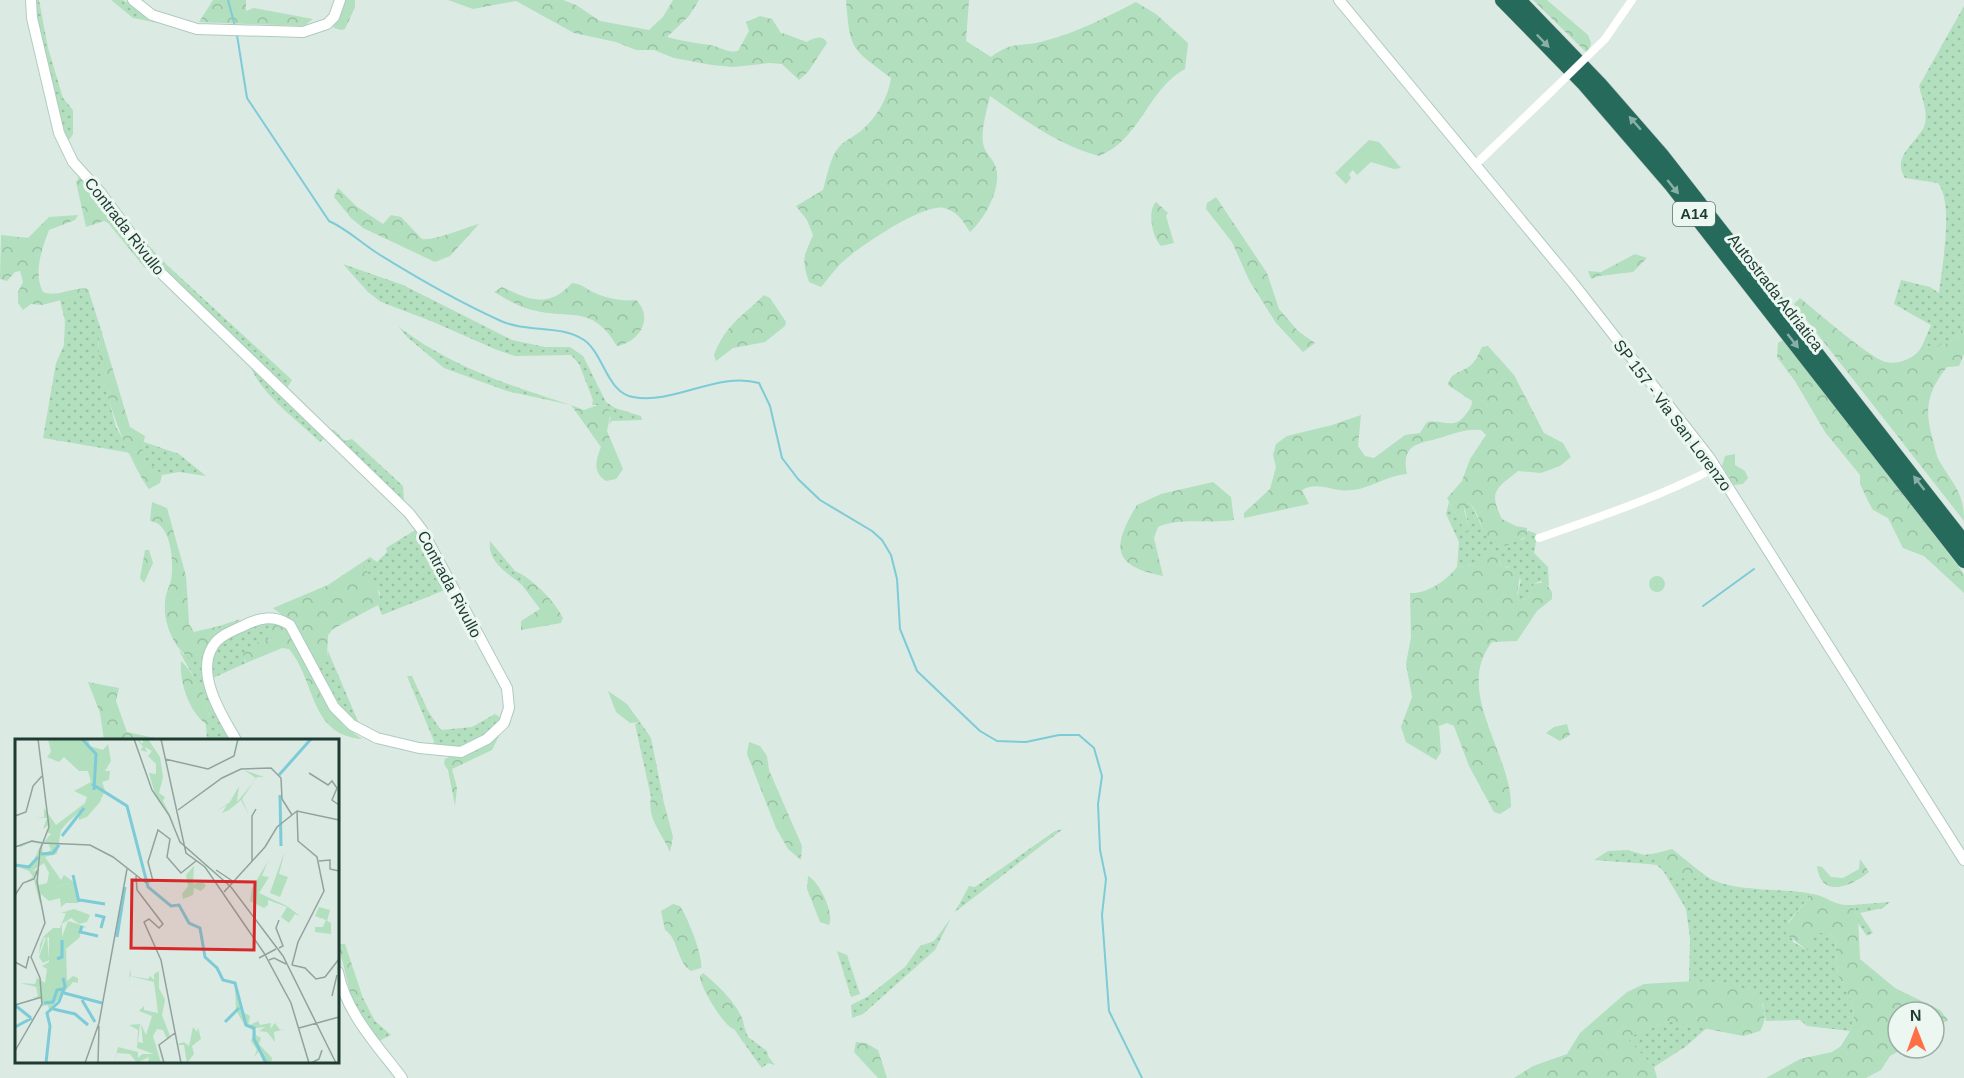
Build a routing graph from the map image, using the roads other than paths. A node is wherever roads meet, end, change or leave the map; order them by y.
1 (31, 0) edge
2 (133, 0) edge
3 (340, 0) edge
4 (1340, 0) edge
5 (1502, 0) edge
6 (1519, 0) edge
7 (1631, 0) edge
8 (1476, 164) junction
9 (1715, 468) junction
10 (1539, 538) dead end
11 (1964, 542) edge
12 (1964, 561) edge
13 (235, 739) edge
14 (1964, 860) edge
15 (339, 977) edge
16 (402, 1078) edge

1 - 13 street, Contrada Rivullo
2 - 3 street
4 - 8 street, SP 157 - Via San Lorenzo
5 -> 12 highway, Autostrada Adriatica / A14
11 -> 6 highway, Autostrada Adriatica / A14
7 - 8 street, bridge
8 - 9 street, SP 157 - Via San Lorenzo
9 - 10 street
9 - 14 street, SP 157 - Via San Lorenzo
15 - 16 street

